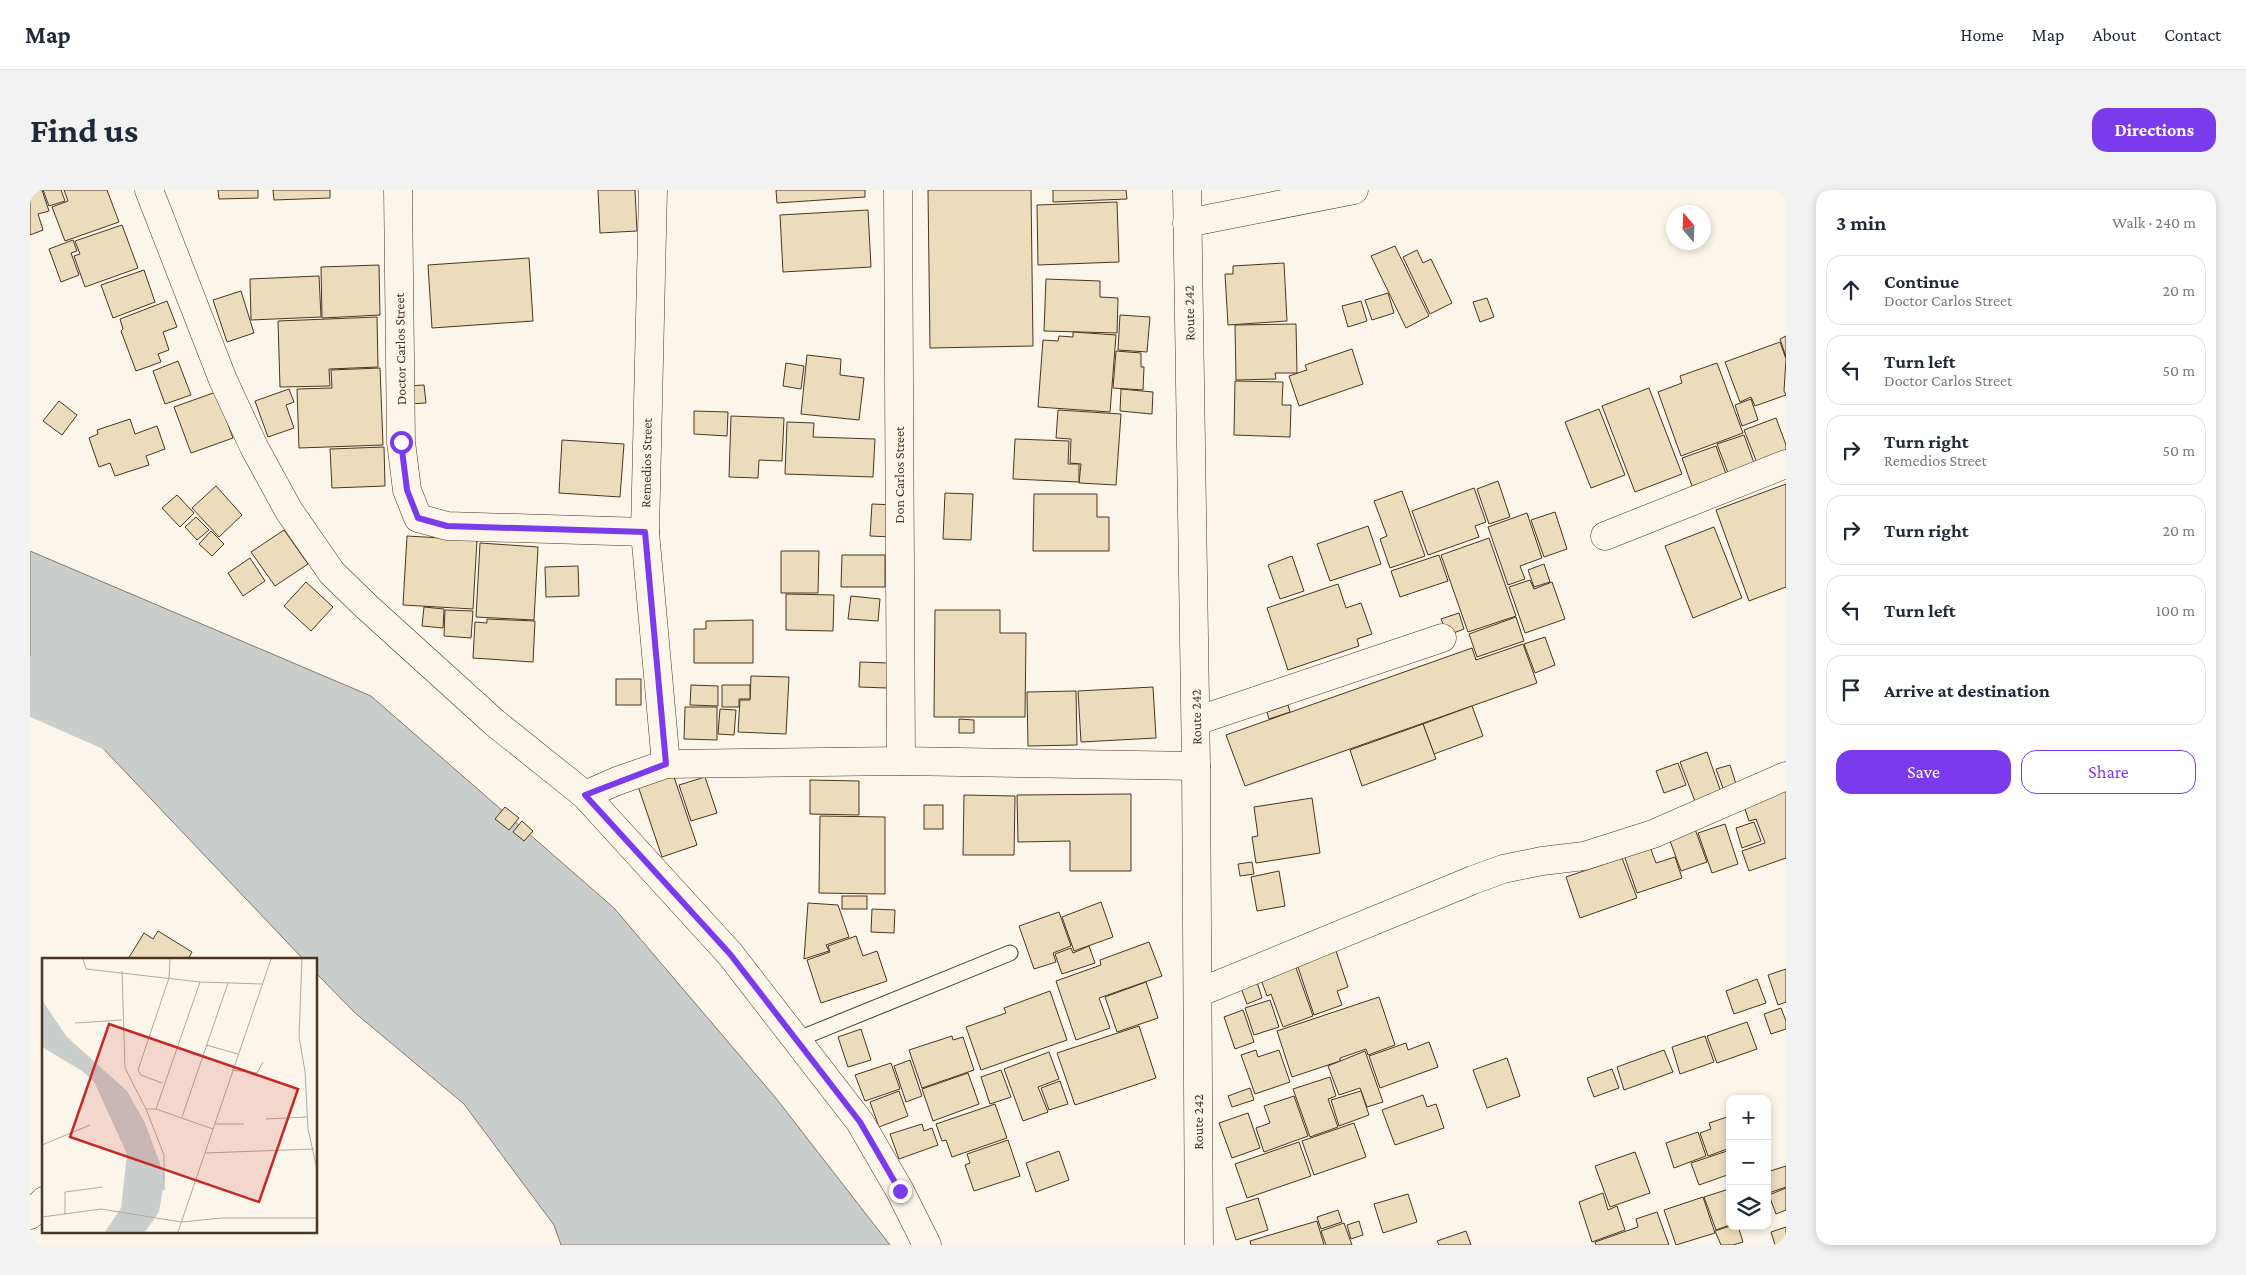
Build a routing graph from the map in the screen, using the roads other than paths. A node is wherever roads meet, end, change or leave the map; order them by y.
1 (150, 190) edge
2 (398, 190) edge
3 (652, 190) edge
4 (898, 190) edge
5 (1187, 190) edge
6 (1354, 190) edge
7 (1187, 223) junction
8 (1786, 464) edge
9 (645, 532) junction
10 (1605, 536) dead end
11 (1442, 638) dead end
12 (1196, 721) junction
13 (901, 761) junction
14 (666, 764) junction
15 (1196, 766) junction
16 (1786, 776) edge
17 (585, 795) junction
18 (1010, 953) dead end
19 (1198, 993) junction
20 (796, 1040) junction
21 (42, 1203) edge
22 (30, 1214) edge
23 (927, 1245) edge
24 (1199, 1245) edge

1 - 17 street
2 - 9 street, Doctor Carlos Street
3 - 9 street, Remedios Street
4 - 13 street, Don Carlos Street
5 - 7 street, Route 242
6 - 7 street
7 - 12 street, Route 242
8 - 10 street
9 - 14 street, Remedios Street
11 - 12 street
12 - 15 street, Route 242
13 - 14 street
13 - 15 street
14 - 17 street
15 - 19 street, Route 242
16 - 19 street
17 - 20 street
18 - 20 lane
19 - 24 street, Route 242
20 - 23 street
21 - 22 street

